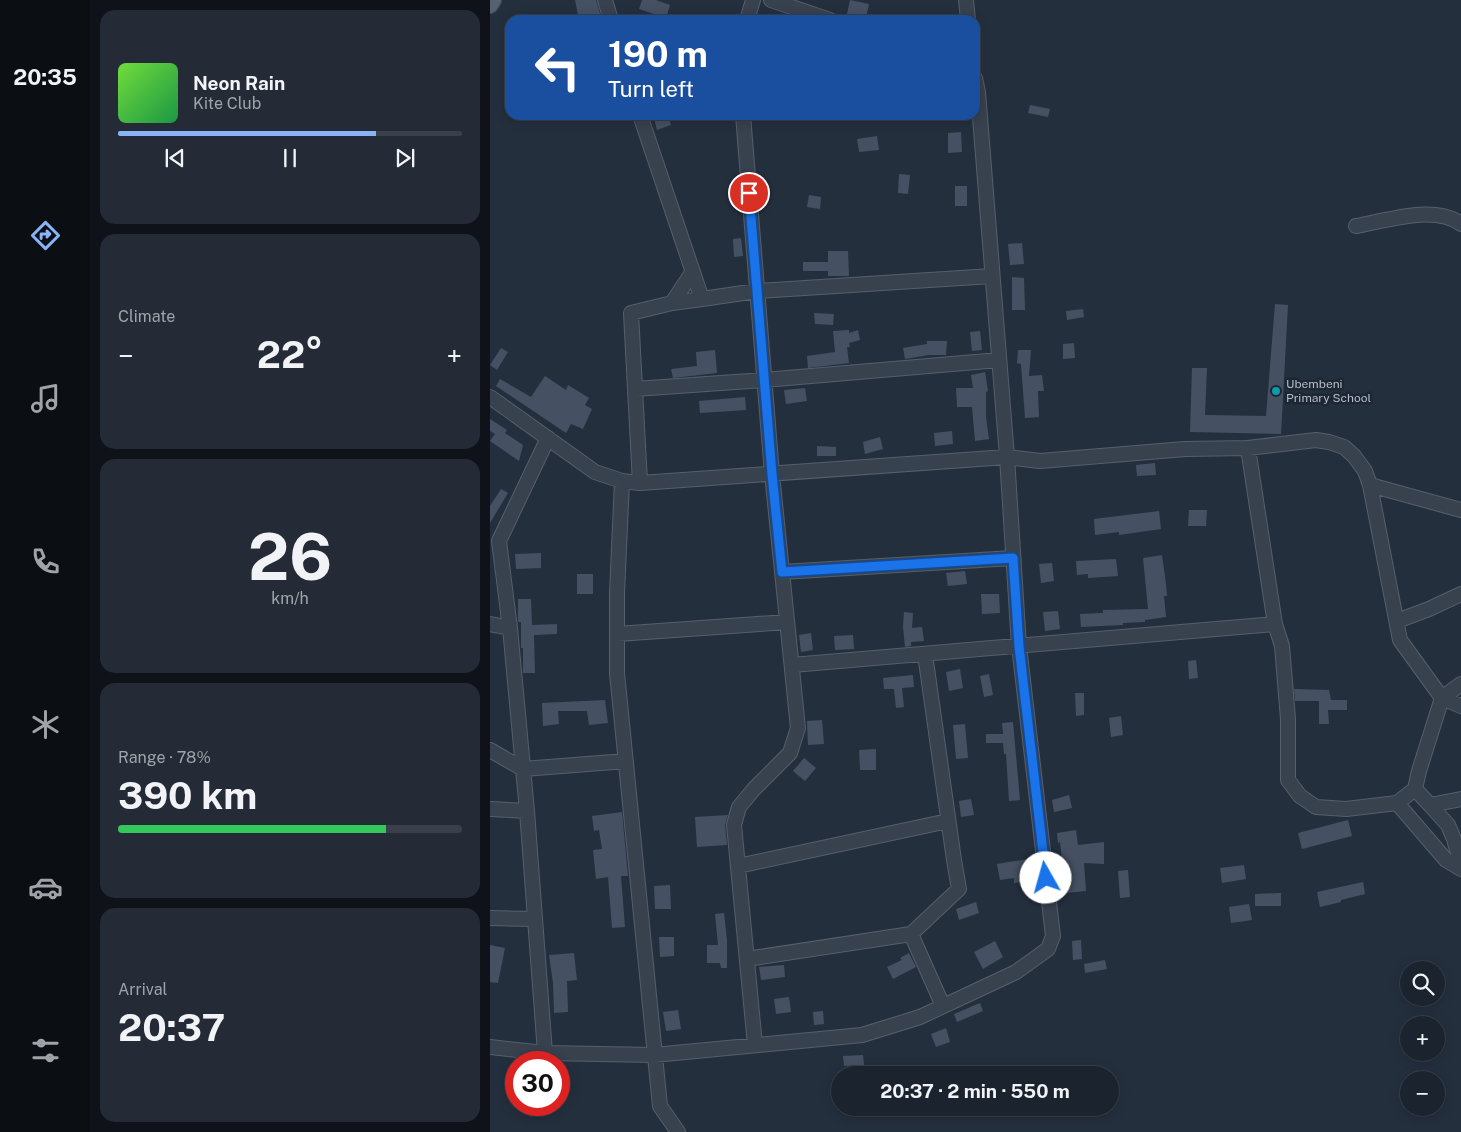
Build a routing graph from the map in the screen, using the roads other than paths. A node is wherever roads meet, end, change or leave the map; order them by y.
1 (494, 0) edge
2 (605, 0) edge
3 (754, 0) edge
4 (771, 0) edge
5 (966, 0) edge
6 (490, 5) edge
7 (610, 15) edge
8 (749, 15) edge
9 (815, 15) edge
10 (968, 15) edge
11 (980, 118) edge
12 (642, 120) edge
13 (743, 120) edge
14 (1461, 224) edge
15 (1356, 226) dead end
16 (692, 273) junction
17 (992, 276) junction
18 (757, 290) junction
19 (702, 300) junction
20 (672, 302) junction
21 (999, 360) junction
22 (764, 380) junction
23 (635, 389) junction
24 (490, 397) edge
25 (548, 438) junction
26 (1248, 448) junction
27 (1007, 457) junction
28 (772, 474) junction
29 (622, 481) junction
30 (640, 483) junction
31 (1370, 485) junction
32 (1461, 510) edge
33 (494, 538) edge
34 (1013, 558) junction
35 (782, 572) junction
36 (1461, 594) edge
37 (1396, 621) junction
38 (787, 622) junction
39 (490, 624) edge
40 (1275, 624) junction
41 (510, 628) junction
42 (617, 634) junction
43 (1019, 646) junction
44 (925, 654) junction
45 (792, 664) junction
46 (1461, 684) edge
47 (1442, 698) junction
48 (1461, 706) edge
49 (490, 750) edge
50 (626, 761) junction
51 (523, 769) junction
52 (1415, 790) junction
53 (1461, 799) edge
54 (1397, 804) junction
55 (1430, 805) junction
56 (490, 809) edge
57 (527, 811) junction
58 (948, 821) junction
59 (1461, 864) edge
60 (738, 866) junction
61 (1461, 869) edge
62 (490, 918) edge
63 (535, 919) junction
64 (910, 934) junction
65 (747, 958) junction
66 (943, 1006) junction
67 (755, 1045) junction
68 (490, 1047) edge
69 (527, 1051) edge
70 (545, 1051) edge
71 (570, 1053) edge
72 (654, 1055) junction
73 (678, 1132) edge

1 - 6 main road
2 - 7 street
3 - 8 street
4 - 9 street
5 - 10 street
11 - 17 street
12 - 16 street
13 - 18 street
14 - 15 street
16 - 19 street
16 - 20 street
17 - 18 street
17 - 21 street
18 - 19 street
18 - 22 street
19 - 20 street
20 - 23 street
21 - 22 street
21 - 27 street
22 - 23 street
22 - 28 street
23 - 30 street
24 - 25 street
25 - 29 street
25 - 33 street
26 - 27 street
26 - 31 street
26 - 40 street
27 - 28 street
27 - 34 street
28 - 30 street
28 - 35 street
29 - 30 street
29 - 42 street
31 - 32 street
31 - 37 street
33 - 41 street
34 - 35 street
34 - 43 street
35 - 38 street
36 - 37 street
37 - 47 street
38 - 42 street
38 - 45 street
39 - 41 street
40 - 43 street
40 - 54 street
41 - 51 street
42 - 50 street
43 - 44 street
43 - 66 street
44 - 45 street
44 - 58 street
45 - 60 street
46 - 47 street
47 - 48 street
47 - 52 street
49 - 51 street
50 - 51 street
50 - 72 street
51 - 57 street
52 - 54 street
52 - 55 street
53 - 55 street
54 - 61 street
55 - 59 street
56 - 57 street
57 - 63 street
58 - 60 street
58 - 64 street
60 - 65 street
62 - 63 street
63 - 70 street
64 - 65 street
64 - 66 street
65 - 67 street
66 - 67 street
67 - 72 street
68 - 69 street
71 - 72 street
72 - 73 street

